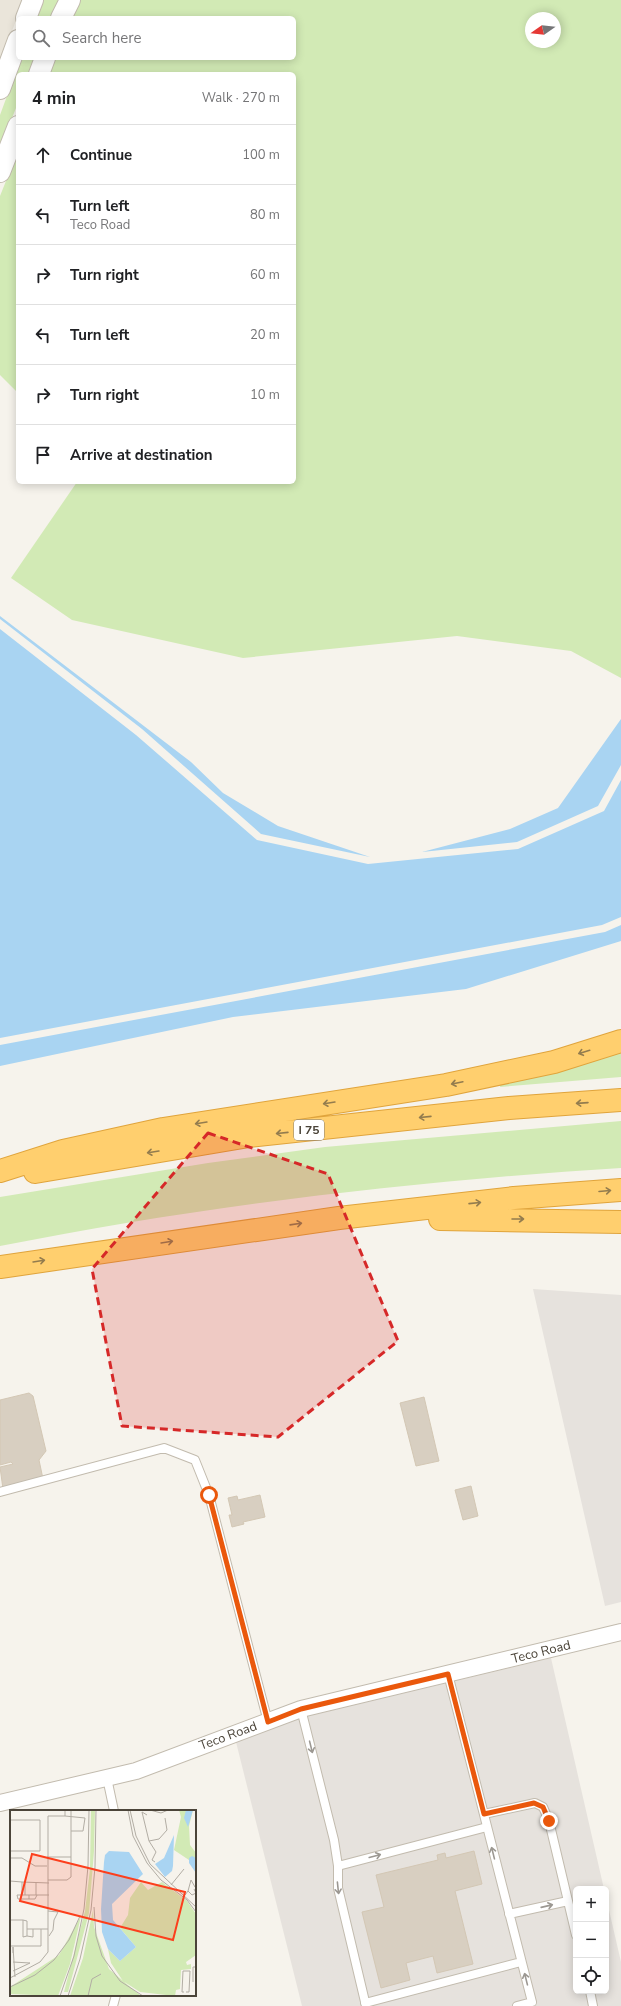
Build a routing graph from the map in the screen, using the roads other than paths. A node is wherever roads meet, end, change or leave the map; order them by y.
1 (34, 0) edge
2 (70, 0) edge
3 (27, 16) edge
4 (62, 16) edge
5 (16, 45) edge
6 (44, 60) edge
7 (40, 72) edge
8 (0, 89) edge
9 (16, 131) edge
10 (0, 172) edge
11 (621, 1041) edge
12 (621, 1100) edge
13 (0, 1171) edge
14 (0, 1178) edge
15 (621, 1190) edge
16 (339, 1218) junction
17 (621, 1222) edge
18 (0, 1267) edge
19 (0, 1492) edge
20 (621, 1632) edge
21 (448, 1674) junction
22 (301, 1709) junction
23 (268, 1722) junction
24 (107, 1778) junction
25 (0, 1803) edge
26 (114, 1810) edge
27 (484, 1814) junction
28 (487, 1828) junction
29 (338, 1866) junction
30 (568, 1901) junction
31 (509, 1914) junction
32 (573, 1922) edge
33 (521, 1962) junction
34 (591, 1994) edge
35 (116, 1996) edge
36 (532, 2004) edge
37 (366, 2005) edge
38 (113, 2006) edge
39 (517, 2006) edge
40 (593, 2006) edge

1 - 3 street
2 - 4 street
5 - 8 street
6 - 7 street
9 - 10 street
11 -> 13 highway
12 -> 14 highway, I 75
16 -> 15 highway
16 -> 17 highway
18 -> 16 highway
19 - 23 lane
20 - 21 street, Teco Road
21 - 22 street, Teco Road
21 - 27 lane
22 - 23 street, Teco Road
22 -> 29 lane
23 - 24 street, Teco Road
24 - 25 street, Teco Road
24 - 26 lane
27 - 28 lane
27 - 30 lane
29 -> 28 lane
31 -> 28 lane
29 -> 37 lane
31 -> 30 lane
30 - 32 lane
31 - 33 lane
36 -> 33 lane
33 - 37 lane
34 - 40 lane
35 - 38 lane
36 - 39 lane

